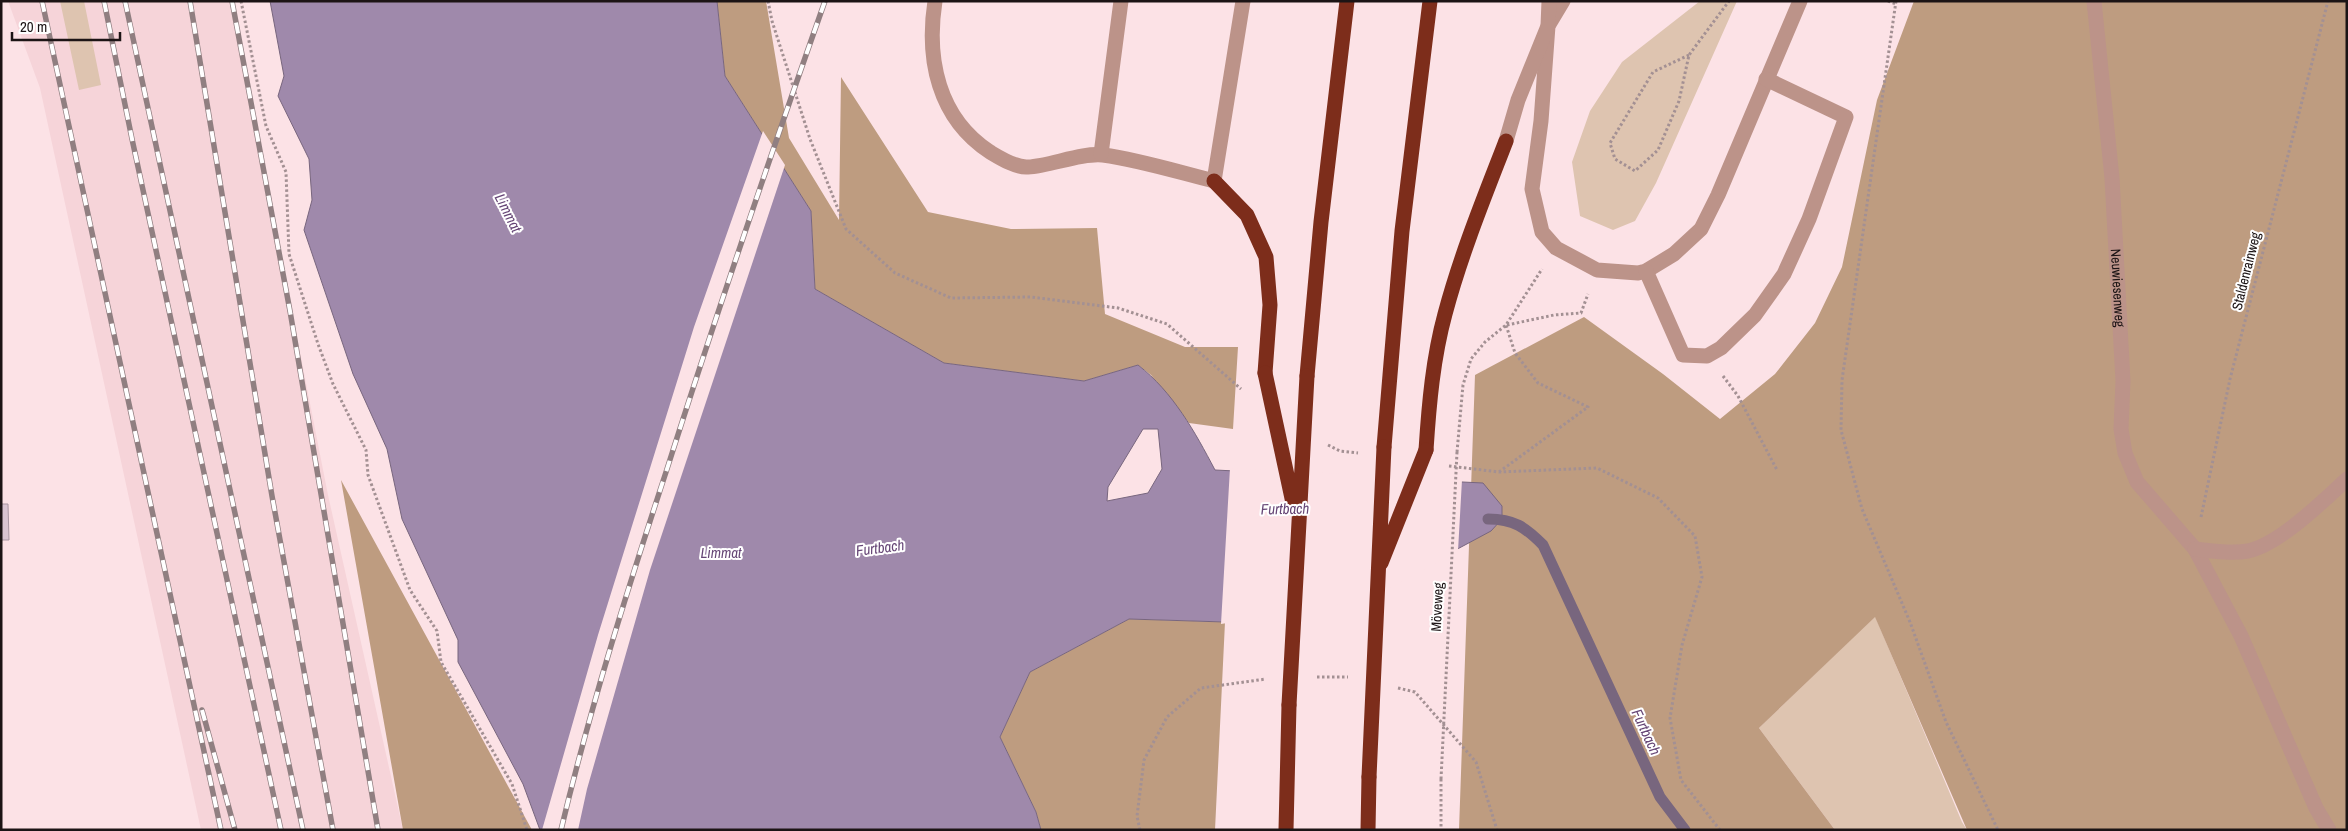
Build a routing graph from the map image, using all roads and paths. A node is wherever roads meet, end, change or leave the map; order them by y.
1 (241, 1) edge
2 (768, 1) edge
3 (935, 1) edge
4 (1121, 1) edge
5 (1244, 1) edge
6 (1347, 1) edge
7 (1430, 1) edge
8 (1549, 1) edge
9 (1563, 1) edge
10 (1729, 1) edge
11 (1800, 1) edge
12 (1888, 1) edge
13 (2094, 1) edge
14 (2328, 1) edge
15 (1896, 2) edge
16 (1548, 26) junction
17 (1689, 55) junction
18 (1766, 79) junction
19 (1506, 141) joint
20 (1101, 154) junction
21 (1214, 181) junction
22 (1556, 248) junction
23 (1597, 270) junction
24 (1646, 271) junction
25 (1506, 325) junction
26 (1243, 390) dead end
27 (1738, 396) dead end
28 (1323, 442) dead end
29 (1359, 453) dead end
30 (1443, 465) dead end
31 (1777, 470) dead end
32 (1499, 472) junction
33 (2347, 479) edge
34 (1297, 522) junction
35 (2194, 549) junction
36 (1376, 576) junction
37 (1201, 688) dead end
38 (1476, 762) dead end
39 (527, 830) edge
40 (1140, 830) edge
41 (1286, 830) edge
42 (1368, 830) edge
43 (1441, 830) edge
44 (1496, 830) edge
45 (1720, 830) edge
46 (1998, 830) edge
47 (2328, 830) edge

1 - 39 path
2 - 26 path
3 - 20 lane
4 - 20 lane
5 - 21 lane
6 - 34 highway, bridge
7 - 36 highway, bridge
8 - 16 lane
9 - 16 lane
10 - 17 path
11 - 18 lane
12 - 15 path
13 - 35 lane, Neuwiesenweg
14 - 35 path, Staldenrainweg
15 - 46 path
16 - 19 lane
16 - 22 lane
17 - 17 path
18 - 24 lane
18 - 24 lane
19 - 36 highway, bridge
20 - 21 lane
21 - 34 highway, bridge
22 - 23 lane
22 - 25 path
23 - 24 lane
23 - 25 path
25 - 32 path
25 - 43 path, Möveweg, bridge
27 - 31 path
28 - 29 path
30 - 32 path
32 - 45 path
33 - 35 lane
34 - 41 highway, bridge
35 - 47 lane, Neuwiesenweg
36 - 42 highway, bridge
37 - 40 path
38 - 44 path

